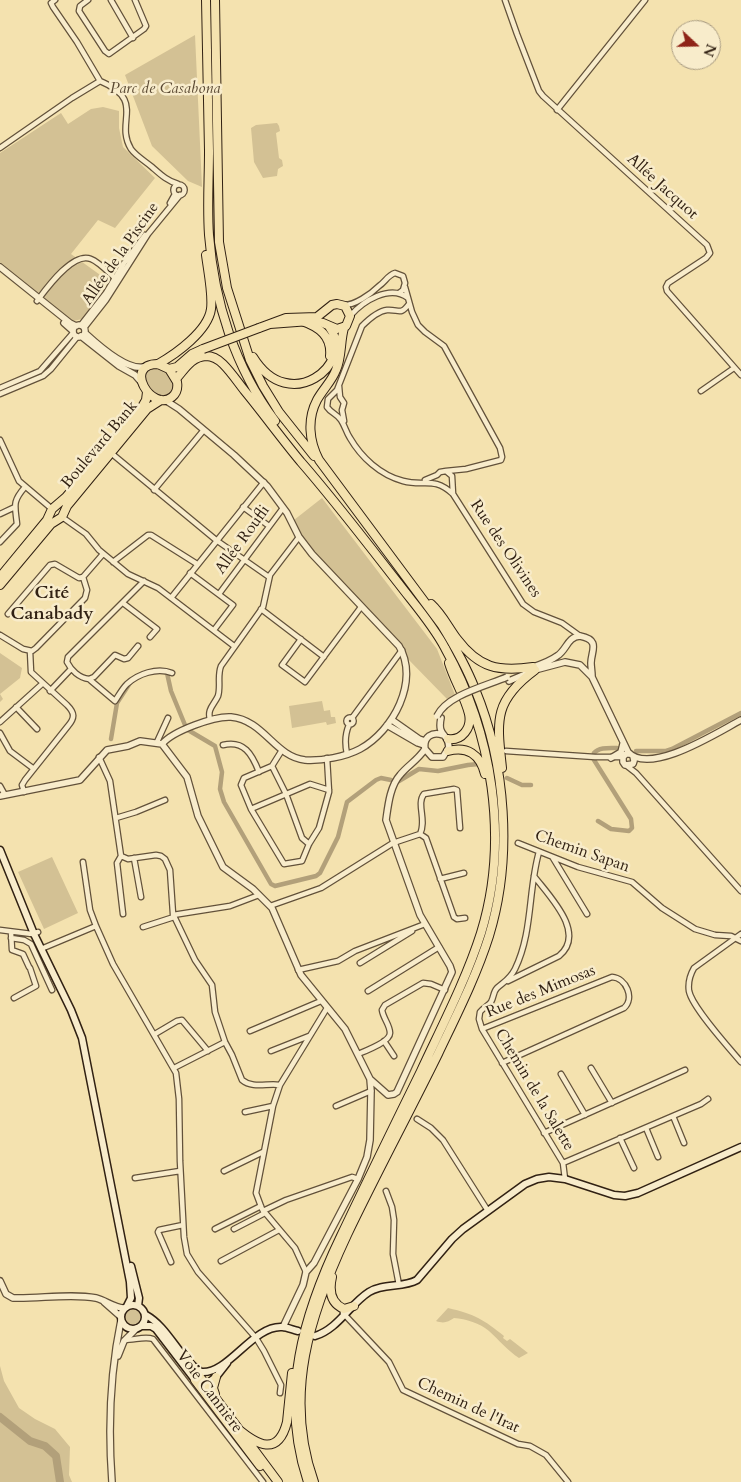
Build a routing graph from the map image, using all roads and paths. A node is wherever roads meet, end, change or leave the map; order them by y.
1 (55, 0) edge
2 (88, 0) edge
3 (110, 0) edge
4 (135, 0) edge
5 (206, 0) edge
6 (215, 0) edge
7 (505, 0) edge
8 (644, 0) edge
9 (133, 38) junction
10 (100, 81) junction
11 (556, 110) junction
12 (0, 148) edge
13 (209, 161) junction
14 (176, 190) junction
15 (0, 267) edge
16 (0, 271) edge
17 (115, 278) junction
18 (386, 280) junction
19 (115, 285) junction
20 (404, 287) junction
21 (396, 293) junction
22 (38, 299) junction
23 (409, 302) junction
24 (342, 304) junction
25 (325, 312) junction
26 (350, 316) junction
27 (302, 321) junction
28 (270, 324) junction
29 (329, 326) junction
30 (344, 328) junction
31 (79, 331) junction
32 (240, 333) junction
33 (184, 361) junction
34 (158, 364) junction
35 (328, 365) junction
36 (147, 366) junction
37 (734, 368) junction
38 (169, 370) junction
39 (741, 375) edge
40 (176, 379) junction
41 (141, 382) junction
42 (339, 385) junction
43 (0, 388) edge
44 (701, 391) dead end
45 (148, 392) junction
46 (0, 394) edge
47 (174, 396) junction
48 (333, 396) junction
49 (340, 397) junction
50 (163, 400) junction
51 (179, 409) junction
52 (342, 410) junction
53 (334, 413) junction
54 (345, 428) junction
55 (203, 430) junction
56 (0, 440) edge
57 (111, 453) junction
58 (466, 469) junction
59 (446, 471) junction
60 (437, 475) junction
61 (452, 480) junction
62 (264, 482) junction
63 (419, 482) junction
64 (437, 483) junction
65 (444, 486) junction
66 (25, 487) junction
67 (154, 490) junction
68 (454, 494) junction
69 (15, 507) junction
70 (243, 507) junction
71 (283, 508) junction
72 (57, 513) junction
73 (0, 514) edge
74 (347, 517) junction
75 (367, 525) junction
76 (269, 526) junction
77 (299, 537) junction
78 (216, 540) junction
79 (0, 542) edge
80 (103, 554) junction
81 (244, 560) junction
82 (113, 562) junction
83 (197, 564) junction
84 (190, 573) junction
85 (0, 577) edge
86 (83, 577) junction
87 (269, 577) junction
88 (144, 581) junction
89 (411, 582) junction
90 (0, 585) edge
91 (219, 594) junction
92 (171, 598) junction
93 (123, 603) junction
94 (361, 607) junction
95 (261, 609) junction
96 (8, 614) dead end
97 (568, 626) junction
98 (434, 629) junction
99 (214, 630) junction
100 (0, 635) edge
101 (580, 636) junction
102 (150, 637) dead end
103 (301, 639) junction
104 (569, 640) junction
105 (138, 646) dead end
106 (234, 646) junction
107 (565, 647) junction
108 (402, 650) junction
109 (30, 651) junction
110 (324, 657) junction
111 (591, 660) junction
112 (570, 662) junction
113 (580, 666) junction
114 (71, 669) junction
115 (534, 669) junction
116 (172, 673) dead end
117 (592, 677) junction
118 (89, 680) junction
119 (42, 684) junction
120 (50, 691) junction
121 (16, 707) junction
122 (439, 717) junction
123 (168, 718) dead end
124 (210, 719) junction
125 (392, 720) junction
126 (741, 720) edge
127 (0, 722) edge
128 (387, 726) junction
129 (38, 730) dead end
130 (0, 733) edge
131 (431, 735) junction
132 (445, 737) junction
133 (159, 743) junction
134 (624, 744) junction
135 (223, 745) dead end
136 (425, 745) junction
137 (282, 750) junction
138 (506, 750) dead end
139 (448, 751) junction
140 (347, 754) junction
141 (99, 757) junction
142 (432, 757) junction
143 (327, 758) junction
144 (611, 758) junction
145 (628, 760) junction
146 (414, 763) junction
147 (272, 766) junction
148 (34, 769) junction
149 (259, 772) junction
150 (0, 786) edge
151 (329, 790) junction
152 (24, 792) junction
153 (286, 794) junction
154 (2, 796) edge
155 (165, 800) dead end
156 (251, 809) junction
157 (502, 812) junction
158 (116, 818) junction
159 (460, 828) dead end
160 (420, 834) junction
161 (393, 843) junction
162 (518, 843) dead end
163 (309, 844) junction
164 (0, 850) edge
165 (539, 852) junction
166 (121, 856) junction
167 (552, 857) junction
168 (134, 858) junction
169 (82, 862) dead end
170 (464, 873) dead end
171 (534, 876) junction
172 (492, 878) junction
173 (440, 879) junction
174 (741, 892) edge
175 (259, 895) junction
176 (142, 897) dead end
177 (270, 906) junction
178 (123, 914) dead end
179 (587, 914) dead end
180 (173, 916) junction
181 (466, 918) dead end
182 (425, 924) junction
183 (96, 926) junction
184 (143, 927) dead end
185 (416, 929) junction
186 (0, 930) edge
187 (11, 932) junction
188 (36, 933) junction
189 (741, 934) edge
190 (11, 938) junction
191 (738, 939) edge
192 (439, 947) junction
193 (43, 948) junction
194 (360, 963) dead end
195 (298, 970) junction
196 (508, 981) junction
197 (52, 990) dead end
198 (445, 990) junction
199 (368, 991) dead end
200 (14, 998) dead end
201 (321, 1001) junction
202 (327, 1008) junction
203 (482, 1029) junction
204 (250, 1031) dead end
205 (155, 1034) junction
206 (310, 1036) junction
207 (384, 1041) junction
208 (225, 1042) junction
209 (208, 1051) junction
210 (271, 1051) dead end
211 (358, 1054) junction
212 (394, 1056) dead end
213 (741, 1062) edge
214 (502, 1063) junction
215 (174, 1068) junction
216 (591, 1068) dead end
217 (685, 1070) dead end
218 (561, 1074) dead end
219 (370, 1079) junction
220 (280, 1085) junction
221 (371, 1091) junction
222 (708, 1099) dead end
223 (612, 1103) junction
224 (273, 1106) junction
225 (336, 1106) dead end
226 (245, 1112) dead end
227 (584, 1115) junction
228 (672, 1116) junction
229 (417, 1120) dead end
230 (646, 1128) junction
231 (544, 1133) junction
232 (620, 1138) junction
233 (684, 1143) dead end
234 (741, 1147) edge
235 (263, 1152) junction
236 (658, 1156) dead end
237 (563, 1164) junction
238 (634, 1168) dead end
239 (180, 1171) junction
240 (224, 1171) dead end
241 (135, 1178) dead end
242 (358, 1179) junction
243 (565, 1179) junction
244 (371, 1186) junction
245 (386, 1191) dead end
246 (263, 1210) junction
247 (488, 1212) junction
248 (117, 1216) junction
249 (184, 1225) junction
250 (215, 1228) dead end
251 (234, 1228) dead end
252 (279, 1230) junction
253 (171, 1262) dead end
254 (221, 1262) dead end
255 (306, 1272) junction
256 (0, 1282) edge
257 (399, 1285) junction
258 (384, 1288) junction
259 (366, 1294) junction
260 (103, 1300) junction
261 (335, 1302) junction
262 (138, 1306) junction
263 (354, 1306) junction
264 (126, 1307) junction
265 (146, 1315) junction
266 (346, 1316) junction
267 (121, 1319) junction
268 (307, 1321) junction
269 (139, 1327) junction
270 (283, 1327) junction
271 (298, 1331) dead end
272 (256, 1338) junction
273 (125, 1340) junction
274 (188, 1362) junction
275 (114, 1368) junction
276 (214, 1374) junction
277 (194, 1380) junction
278 (204, 1383) junction
279 (280, 1393) dead end
280 (224, 1408) junction
281 (237, 1428) junction
282 (112, 1482) edge
283 (263, 1482) edge
284 (273, 1482) edge
285 (278, 1482) edge
286 (308, 1482) edge
287 (314, 1482) edge
288 (568, 1482) edge

1 - 10 street
2 - 9 street
3 - 9 street
4 - 9 street
5 - 13 main road
6 - 32 main road
7 - 11 street, Allée Jacquot
8 - 11 street
10 - 12 street
10 - 14 street
11 - 37 street, Allée Jacquot
13 - 34 main road
13 - 74 main road
14 - 17 street, Allée de la Piscine
14 - 19 street, Allée de la Piscine
15 - 22 street
16 - 22 street
17 - 19 street
17 - 22 street
17 - 31 street, Allée de la Piscine
18 - 20 street
18 - 21 street
18 - 24 street
19 - 31 street, Allée de la Piscine
20 - 21 street
20 - 23 street
21 - 23 street
21 - 26 street
22 - 31 street
23 - 42 street
23 - 58 street
24 - 25 main road
24 - 26 main road
25 - 28 main road
25 - 29 main road
26 - 30 main road
27 - 28 main road
27 - 29 main road
27 - 35 main road
28 - 33 main road, bridge
29 - 30 main road
29 - 35 main road
30 - 75 main road
31 - 36 street
31 - 41 street
31 - 43 street
31 - 46 street
32 - 35 main road
32 - 75 main road
33 - 38 main road
33 - 40 main road
34 - 36 main road
34 - 38 main road
36 - 41 main road
37 - 39 street, Allée Jacquot
37 - 44 street
38 - 40 main road
40 - 47 main road
40 - 74 main road
41 - 45 main road
42 - 48 street
42 - 49 street
45 - 50 main road
45 - 72 main road, Boulevard Bank
47 - 50 main road
47 - 51 street
48 - 49 street
48 - 53 street
49 - 52 street
50 - 51 street
50 - 57 main road, Boulevard Bank
51 - 55 street
52 - 53 street
52 - 54 street
53 - 54 street
54 - 63 street
55 - 62 street
55 - 67 street
56 - 66 street
57 - 67 street
57 - 72 main road, Boulevard Bank
58 - 59 street
58 - 61 street
59 - 60 street
59 - 61 street
60 - 63 street
60 - 64 street
61 - 65 street
61 - 68 street
62 - 70 street
62 - 71 street
63 - 64 street
64 - 65 street
65 - 68 street
66 - 69 street
66 - 72 street
67 - 78 street
68 - 97 street, Rue des Olivines
69 - 73 street
69 - 79 street
70 - 76 street
70 - 78 street
71 - 76 street, Allée Roufli
71 - 77 street
72 - 80 street
72 - 85 main road, Boulevard Bank
72 - 90 main road, Boulevard Bank
74 - 98 main road
75 - 89 main road
76 - 81 street, Allée Roufli
77 - 87 street
77 - 94 street
78 - 81 street
78 - 83 street
80 - 82 street
80 - 86 street
81 - 87 street
81 - 91 street, Allée Roufli
82 - 83 street
82 - 88 street
83 - 84 street
84 - 91 street
84 - 92 street
86 - 96 street
86 - 109 street
87 - 95 street
88 - 92 street
88 - 93 street
89 - 115 main road
89 - 157 main road
91 - 99 street
92 - 99 street
93 - 102 street
93 - 114 street
94 - 108 street
94 - 110 street
95 - 103 street
95 - 106 street
97 - 101 street, Rue des Olivines
97 - 104 street
98 - 132 main road
98 - 172 main road
99 - 106 street
100 - 109 street
101 - 104 street
101 - 111 street
103 - 110 street
103 - 110 street
104 - 107 street
105 - 118 street
106 - 124 street
107 - 112 street
107 - 115 street
108 - 125 street
108 - 140 street
109 - 119 street
111 - 113 street
111 - 117 street
112 - 113 street
112 - 115 street
113 - 117 street
114 - 118 street
114 - 120 street
115 - 122 street, bridge
115 - 157 main road
116 - 118 street
117 - 134 street
119 - 120 street
119 - 121 street
120 - 148 street
121 - 127 street
121 - 129 street
122 - 131 street
122 - 132 street
123 - 133 street
124 - 133 street
124 - 137 street
125 - 128 street
125 - 136 street
126 - 145 street
128 - 136 street
128 - 140 street
130 - 148 street
131 - 132 street
131 - 136 street
132 - 139 street
133 - 141 street
133 - 175 street
134 - 144 street
134 - 145 street
135 - 149 street
136 - 142 street
136 - 146 street
137 - 143 street
137 - 147 street
138 - 144 street
139 - 142 street
139 - 172 main road
140 - 143 street
141 - 152 street
141 - 158 street
142 - 146 street
143 - 151 street
144 - 145 street
145 - 174 street
146 - 161 street
147 - 149 street
147 - 153 street
148 - 152 street
149 - 156 street
150 - 154 street
151 - 153 street
151 - 163 street
152 - 154 street
153 - 156 street
153 - 163 street
155 - 158 street
156 - 163 street
157 - 244 main road
158 - 166 street
159 - 160 street
160 - 161 street
160 - 173 street
161 - 177 street
161 - 182 street
162 - 165 street, Chemin Sapan
164 - 188 main road
165 - 167 street, Chemin Sapan
165 - 171 street
166 - 168 street
166 - 178 street
167 - 179 street
167 - 191 street, Chemin Sapan
168 - 176 street
168 - 180 street
169 - 183 street
170 - 173 street
171 - 196 street
171 - 196 street
172 - 268 main road
173 - 181 street
175 - 177 street
175 - 180 street
177 - 195 street
180 - 184 street
180 - 208 street
182 - 185 street
182 - 192 street
183 - 193 street
183 - 205 street
185 - 194 street
185 - 195 street
186 - 187 street
187 - 188 street
187 - 190 street
188 - 193 main road
189 - 191 street
190 - 197 street
190 - 200 street
191 - 213 street
192 - 198 street
192 - 199 street
193 - 248 main road
195 - 201 street
196 - 203 street, Chemin de la Salette
198 - 207 street
198 - 219 street
201 - 202 street
201 - 204 street
202 - 206 street
202 - 211 street
203 - 214 street, Chemin de la Salette
203 - 214 street, Rue des Mimosas
205 - 209 street
205 - 215 street
206 - 210 street
206 - 220 street
207 - 211 street
207 - 212 street
208 - 209 street
208 - 220 street
209 - 215 street
211 - 219 street
214 - 231 street, Chemin de la Salette
215 - 239 street
216 - 223 street
217 - 223 street
218 - 227 street
219 - 221 street
220 - 224 street
221 - 225 street
221 - 242 street
222 - 228 street
223 - 227 street
224 - 226 street
224 - 235 street
227 - 231 street
228 - 230 street
228 - 233 street
229 - 247 street
230 - 232 street
230 - 236 street
231 - 237 street, Chemin de la Salette
232 - 237 street
232 - 238 street
234 - 243 main road
235 - 240 street
235 - 246 street
237 - 243 street, Chemin de la Salette
239 - 241 street
239 - 249 street
242 - 246 street
242 - 255 street
243 - 247 main road
244 - 261 main road
244 - 287 main road
245 - 257 street
246 - 250 street
246 - 251 street
246 - 252 street
247 - 257 main road
248 - 262 main road
248 - 264 main road
249 - 253 street
249 - 272 street
252 - 254 street
252 - 255 street
255 - 270 street
256 - 260 street
257 - 258 main road
258 - 259 main road
258 - 266 main road
259 - 263 main road
259 - 266 main road
260 - 264 street
260 - 267 street
261 - 263 main road
261 - 266 street, Chemin de l'Irat
262 - 264 main road
262 - 265 main road
263 - 266 main road
264 - 267 main road
265 - 269 main road
265 - 274 main road
266 - 288 street, Chemin de l'Irat
267 - 269 main road
267 - 275 street
268 - 281 main road
268 - 286 main road
269 - 273 street
269 - 277 main road
270 - 271 main road
270 - 272 main road
272 - 276 main road
272 - 279 street
273 - 275 street
273 - 283 street, Voie Cannière
274 - 276 main road
274 - 278 main road
275 - 282 street
276 - 278 main road
276 - 280 main road
277 - 278 main road
277 - 284 main road
278 - 280 main road
280 - 281 main road
281 - 285 main road

